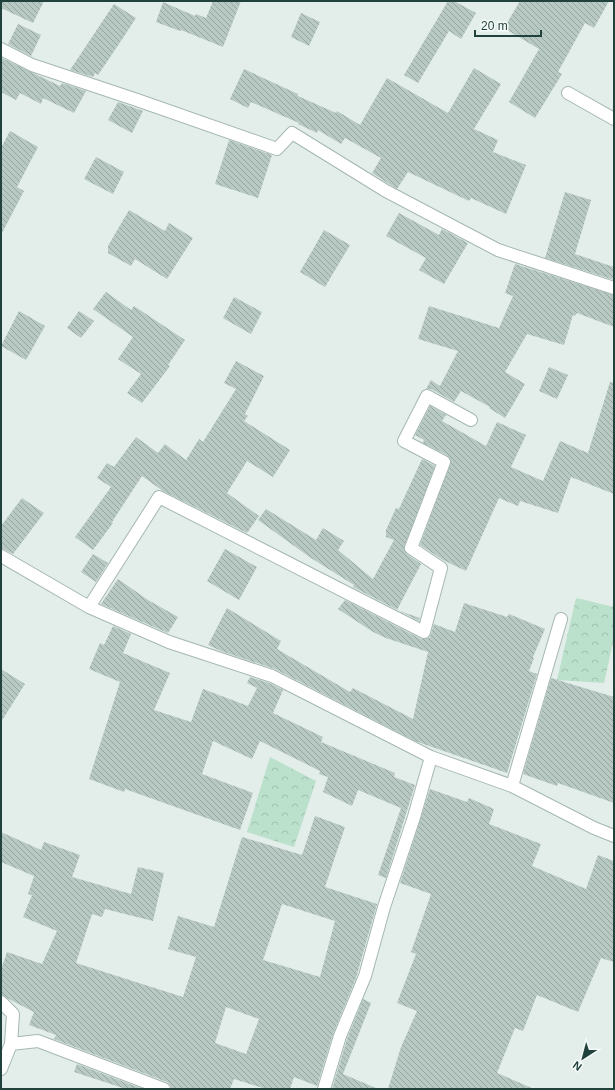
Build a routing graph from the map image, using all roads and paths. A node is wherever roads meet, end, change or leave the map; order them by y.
1 (1, 49) edge
2 (568, 93) dead end
3 (614, 119) edge
4 (614, 288) edge
5 (471, 420) dead end
6 (1, 556) edge
7 (89, 607) junction
8 (561, 619) dead end
9 (431, 757) junction
10 (512, 786) junction
11 (614, 836) edge
12 (1, 1002) edge
13 (11, 1044) junction
14 (1, 1069) edge
15 (164, 1089) edge
16 (324, 1089) edge

1 - 4 street
2 - 3 street
5 - 7 street
6 - 7 street
7 - 9 street
8 - 10 street
9 - 10 street
9 - 16 street
10 - 11 street
12 - 13 street
13 - 14 street
13 - 15 street

